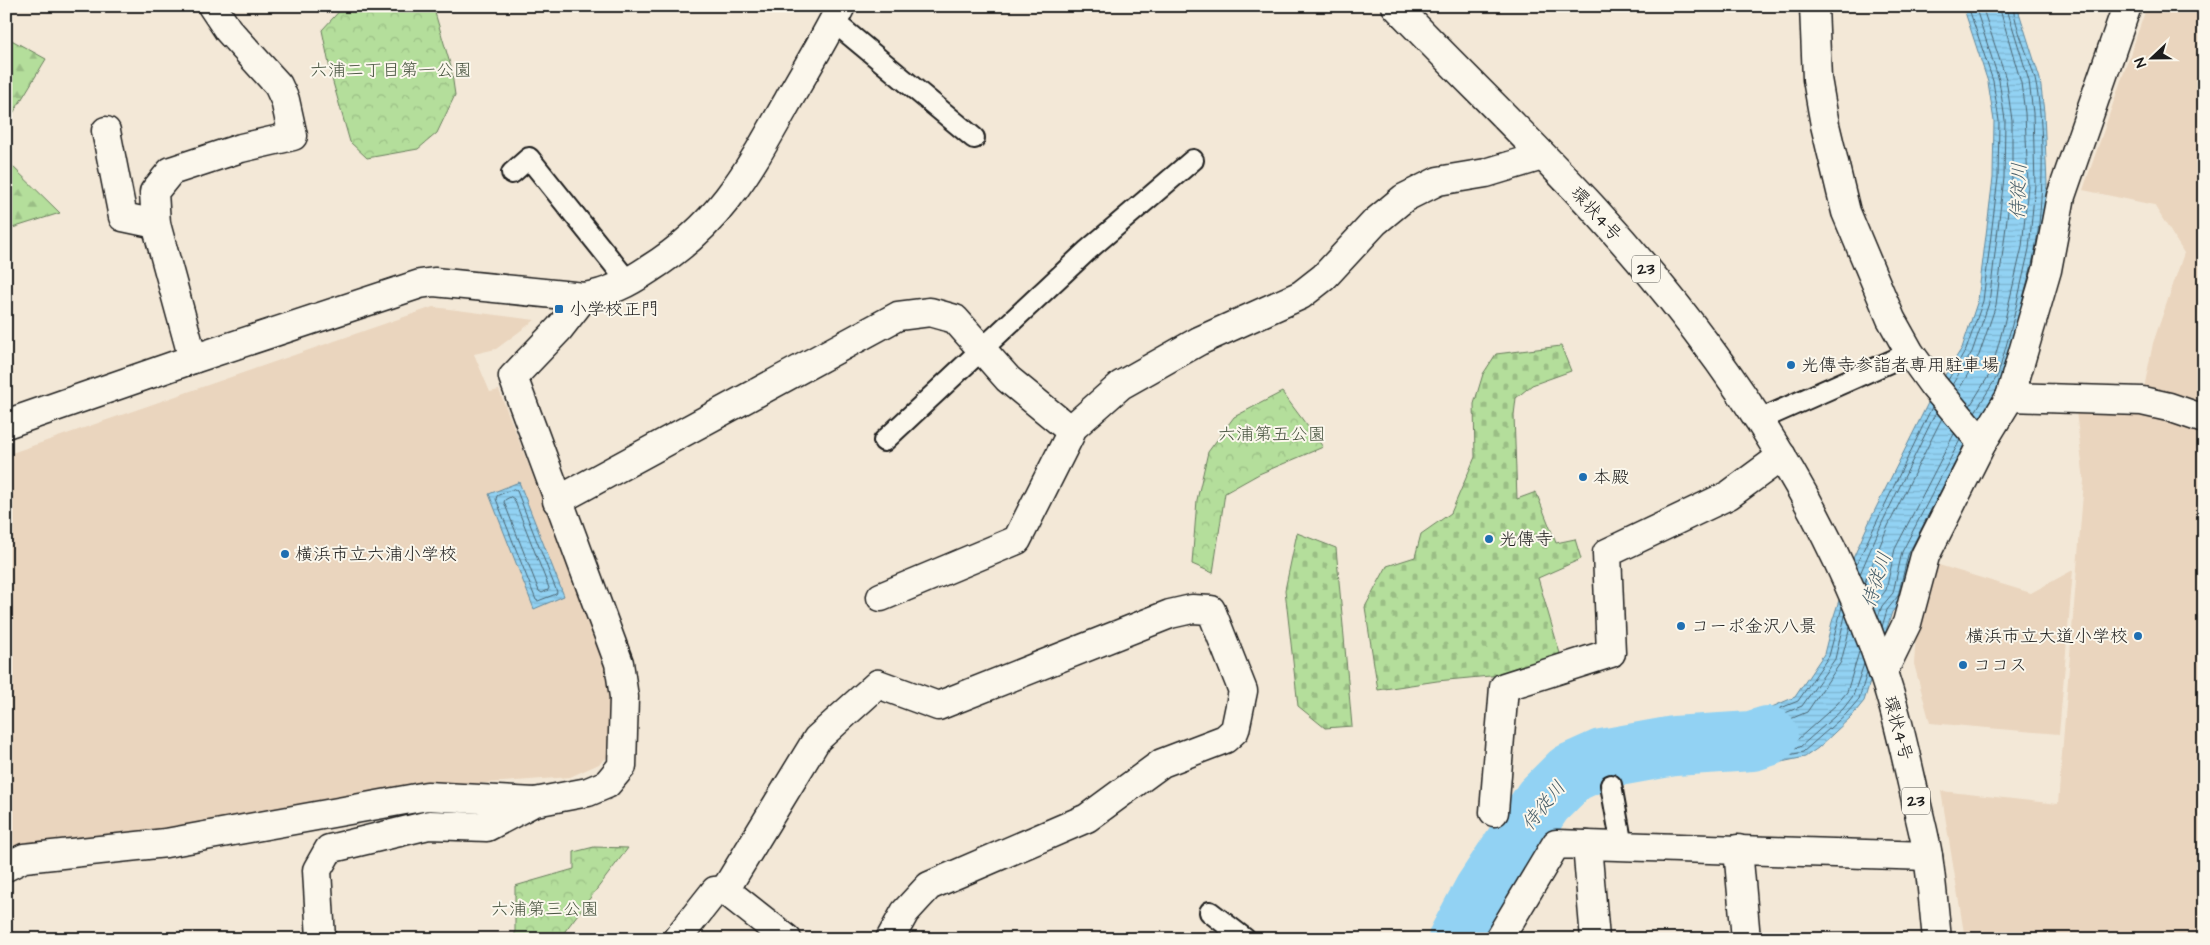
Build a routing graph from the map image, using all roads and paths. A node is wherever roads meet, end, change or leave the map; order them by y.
1 (212, 6) edge
2 (1396, 6) edge
3 (1814, 6) edge
4 (2127, 6) edge
5 (837, 14) edge
6 (106, 131) dead end
7 (974, 138) dead end
8 (1542, 156) junction
9 (1193, 160) dead end
10 (512, 173) dead end
11 (156, 224) junction
12 (628, 283) junction
13 (584, 297) junction
14 (982, 348) junction
15 (1910, 353) junction
16 (193, 359) junction
17 (2010, 396) junction
18 (2204, 419) edge
19 (1760, 420) junction
20 (6, 424) edge
21 (1070, 430) junction
22 (1980, 440) junction
23 (884, 441) dead end
24 (1782, 456) junction
25 (557, 501) junction
26 (881, 597) dead end
27 (1882, 669) junction
28 (1611, 784) dead end
29 (535, 802) junction
30 (1494, 812) dead end
31 (1587, 845) junction
32 (1622, 846) junction
33 (1738, 849) junction
34 (1928, 856) junction
35 (6, 867) edge
36 (724, 890) junction
37 (1210, 912) dead end
38 (894, 936) edge
39 (321, 939) edge
40 (677, 939) edge
41 (787, 939) edge
42 (1245, 939) edge
43 (1499, 939) edge
44 (1595, 939) edge
45 (1746, 939) edge
46 (1937, 939) edge

1 - 11 street
2 - 8 street, 環状4号 / 23
3 - 15 street
4 - 17 street
5 - 7 lane
5 - 12 street
6 - 11 street
8 - 19 street, 環状4号 / 23
8 - 21 street
9 - 14 lane
10 - 12 lane
11 - 16 street
12 - 13 street
13 - 16 street
13 - 25 street
14 - 21 street
14 - 23 lane
14 - 25 street
15 - 19 lane
15 - 22 street
16 - 20 street
17 - 18 street
17 - 22 street
19 - 24 street, 環状4号 / 23
21 - 26 street
22 - 27 street
24 - 27 street, 環状4号 / 23
24 - 30 street
25 - 29 street
27 - 34 street, 環状4号 / 23
28 - 32 lane
29 - 35 street
29 - 39 street
31 - 32 street
31 - 43 street
31 - 44 street
32 - 33 street
33 - 34 street
33 - 45 street
34 - 46 street, 環状4号 / 23
36 - 38 street
36 - 40 street
36 - 41 street
37 - 42 lane

